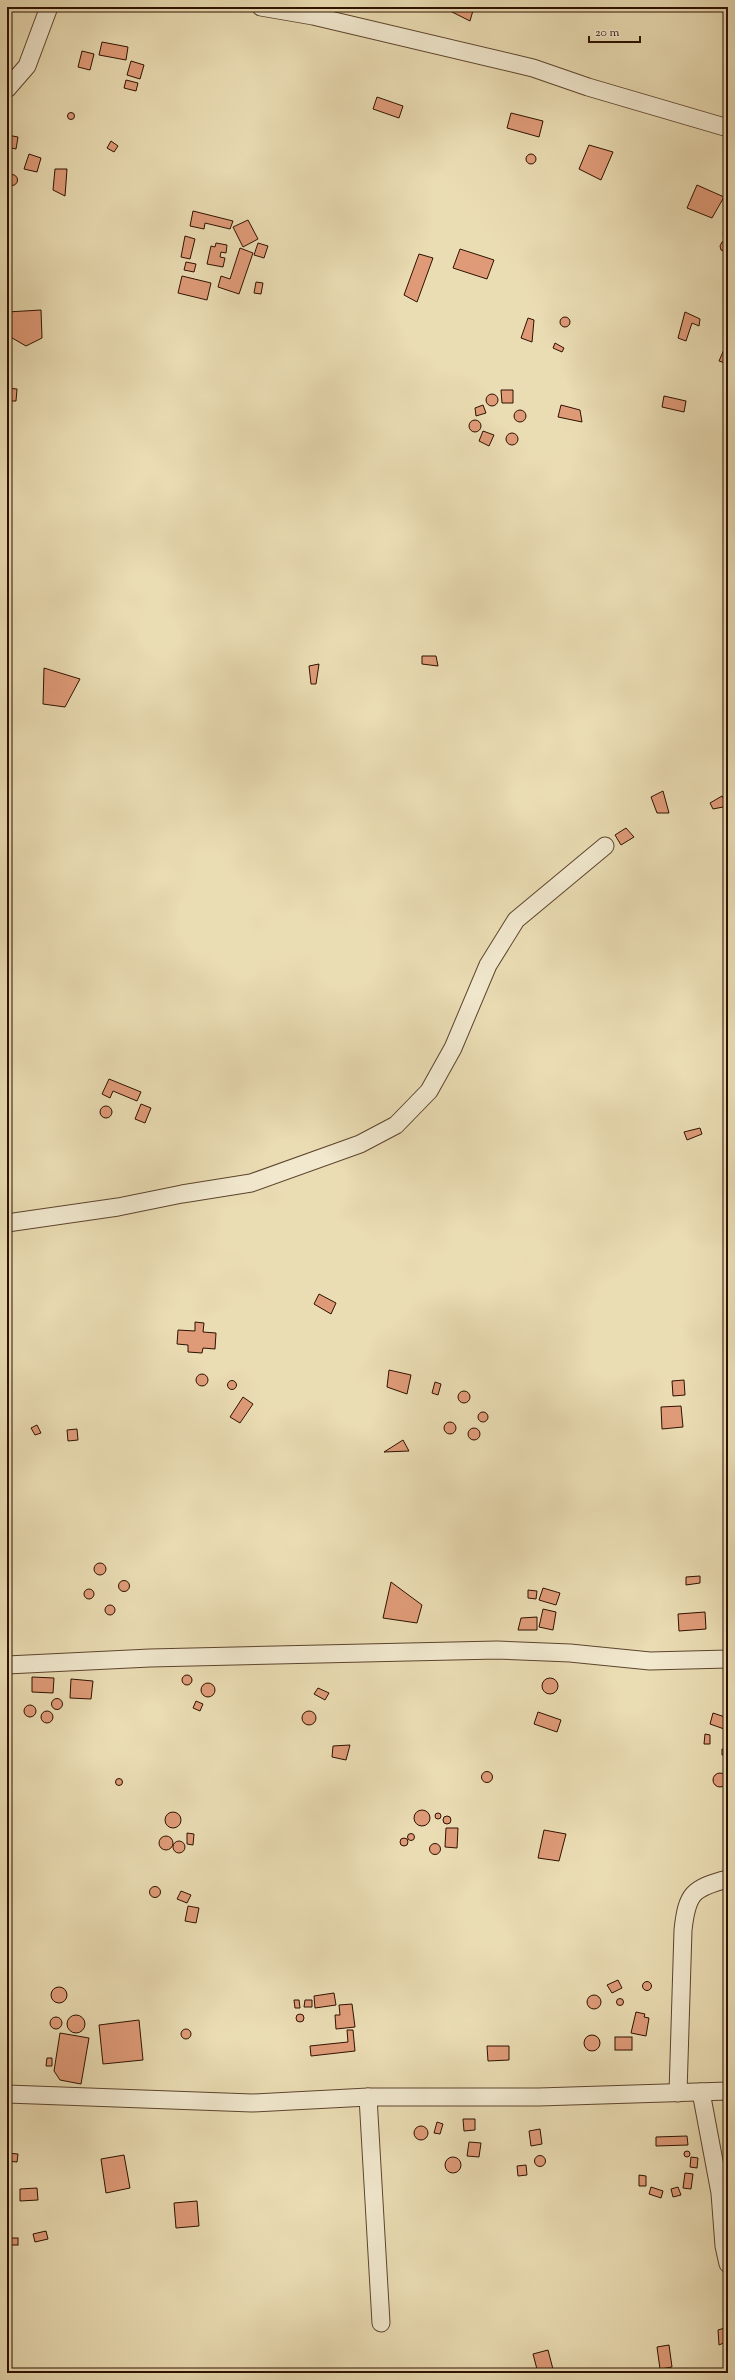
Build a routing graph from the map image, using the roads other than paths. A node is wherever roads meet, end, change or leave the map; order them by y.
1 (49, 7) edge
2 (261, 7) edge
3 (7, 89) edge
4 (728, 128) edge
5 (606, 846) dead end
6 (7, 1223) edge
7 (728, 1659) edge
8 (7, 1665) edge
9 (728, 1879) edge
10 (728, 2091) edge
11 (700, 2092) junction
12 (678, 2093) junction
13 (7, 2094) edge
14 (368, 2097) junction
15 (728, 2264) edge
16 (381, 2323) dead end

1 - 3 street
2 - 4 street
5 - 6 street
7 - 8 street
9 - 12 street
10 - 11 street
11 - 12 street
11 - 15 street
12 - 14 street
13 - 14 street
14 - 16 street

